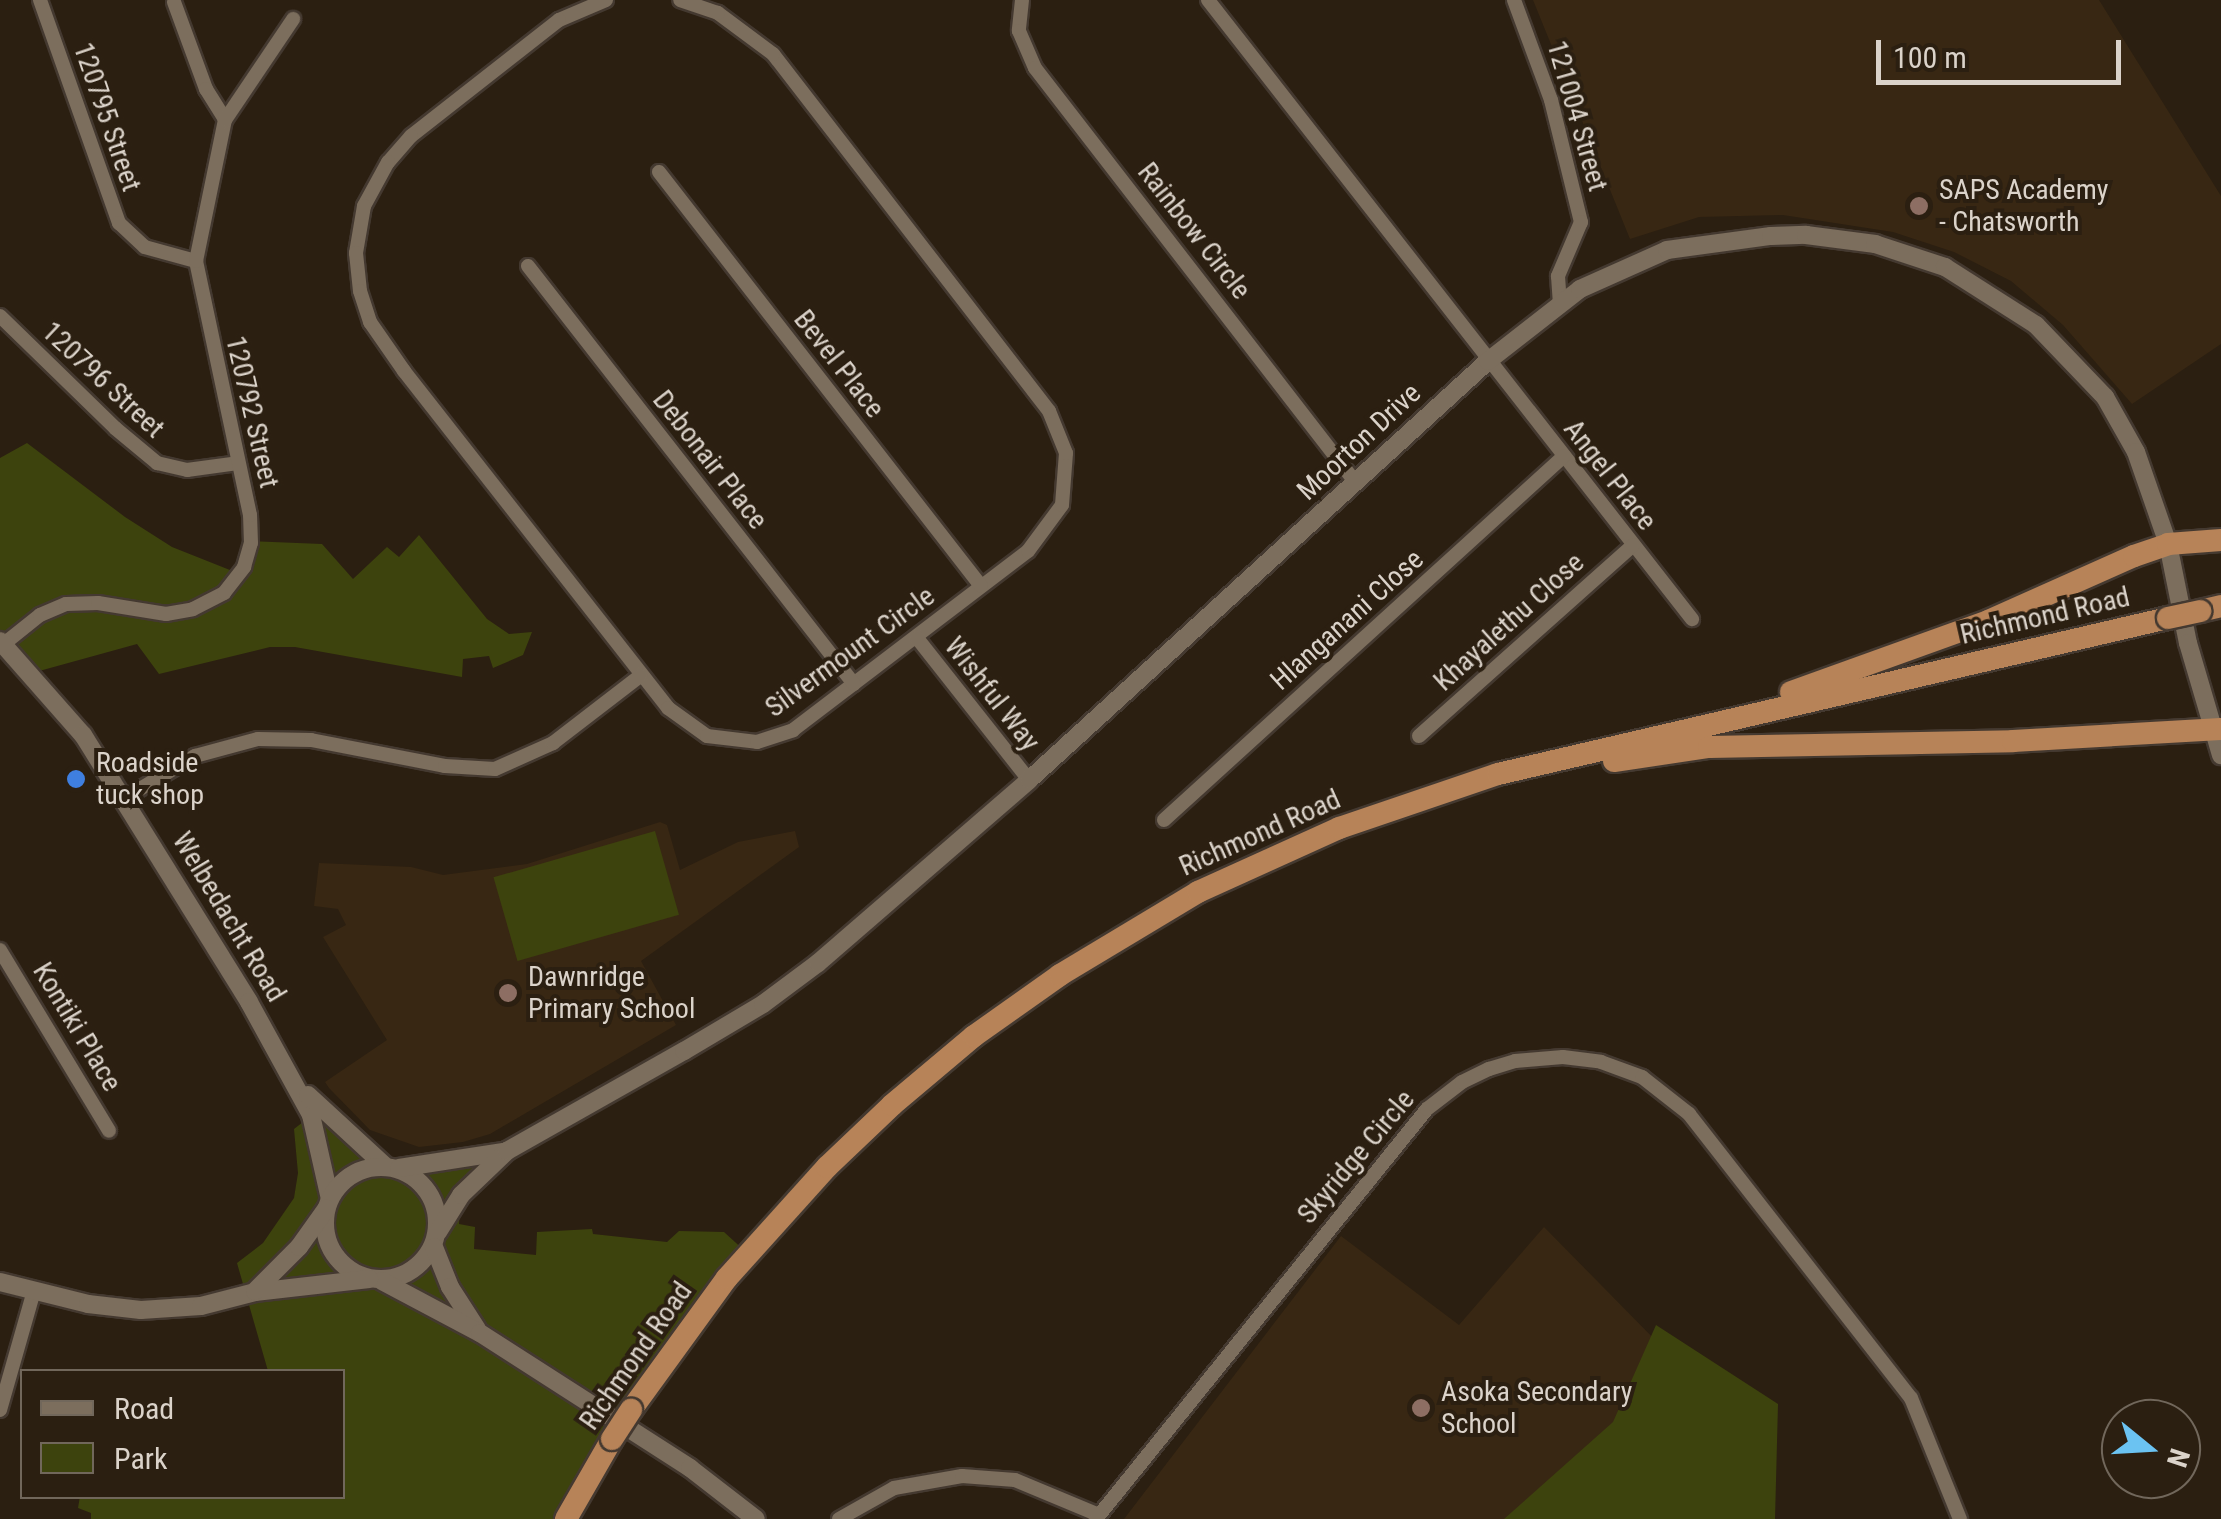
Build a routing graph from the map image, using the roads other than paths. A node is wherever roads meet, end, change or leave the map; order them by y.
1 (40, 0) edge
2 (606, 0) edge
3 (680, 0) edge
4 (1022, 0) edge
5 (1208, 0) edge
6 (1514, 0) edge
7 (174, 2) edge
8 (293, 19) dead end
9 (225, 120) junction
10 (659, 172) dead end
11 (196, 262) junction
12 (528, 266) dead end
13 (1560, 304) junction
14 (0, 316) edge
15 (1488, 360) junction
16 (1564, 456) junction
17 (238, 463) junction
18 (1356, 483) junction
19 (2221, 540) edge
20 (1632, 544) junction
21 (2168, 544) junction
22 (981, 586) junction
23 (2211, 609) edge
24 (1692, 619) dead end
25 (917, 638) junction
26 (1, 644) edge
27 (640, 676) junction
28 (854, 684) junction
29 (2217, 730) edge
30 (1659, 735) junction
31 (1419, 736) dead end
32 (2221, 755) edge
33 (1028, 780) junction
34 (1443, 790) junction
35 (125, 798) junction
36 (1164, 820) dead end
37 (0, 950) edge
38 (297, 1083) junction
39 (110, 1131) dead end
40 (507, 1150) junction
41 (390, 1167) junction
42 (328, 1204) junction
43 (436, 1240) junction
44 (376, 1280) junction
45 (0, 1282) edge
46 (34, 1291) junction
47 (255, 1292) junction
48 (480, 1334) junction
49 (0, 1410) edge
50 (1097, 1517) edge
51 (566, 1519) edge
52 (756, 1519) edge
53 (839, 1519) edge
54 (1960, 1519) edge

1 - 11 street, 120795 Street
2 - 27 street, Silvermount Circle
3 - 22 street, Silvermount Circle
4 - 18 street, Rainbow Circle
5 - 15 street
6 - 13 street, 121004 Street
7 - 9 street
8 - 9 street, 120792 Street
9 - 11 street, 120792 Street
10 - 22 street, Bevel Place
11 - 17 street, 120792 Street
12 - 28 street, Debonair Place
13 - 15 street, Moorton Drive
13 - 21 street, Moorton Drive
14 - 17 street, 120796 Street
15 - 16 street, Angel Place
15 - 18 street, Moorton Drive
16 - 20 street, Angel Place
16 - 36 street, Hlanganani Close
17 - 26 street, 120792 Street
18 - 33 street, Moorton Drive
19 - 21 highway
20 - 24 street, Angel Place
20 - 31 street, Khayalethu Close
21 - 29 street, Moorton Drive
21 - 30 highway
22 - 25 street, Silvermount Circle
23 - 30 highway, Richmond Road, bridge
25 - 28 street, Silvermount Circle
25 - 33 street, Wishful Way
26 - 35 street, Welbedacht Road
27 - 28 street, Silvermount Circle
27 - 35 street
29 - 32 street, Moorton Drive
29 - 34 highway
30 - 34 highway, Richmond Road
33 - 40 street, Moorton Drive
34 - 51 highway, Richmond Road, bridge
35 - 38 street, Welbedacht Road
37 - 39 street, Kontiki Place
38 - 41 street, Welbedacht Road
38 - 42 street, Welbedacht Road
40 - 41 street, Moorton Drive
40 - 43 street, Moorton Drive
41 - 42 street
41 - 43 street
42 - 44 street
42 - 47 street
43 - 44 street
43 - 48 street
44 - 47 street
44 - 48 street
45 - 46 street
46 - 47 street
46 - 49 street
48 - 52 street
50 - 53 street
50 - 54 street, Skyridge Circle

